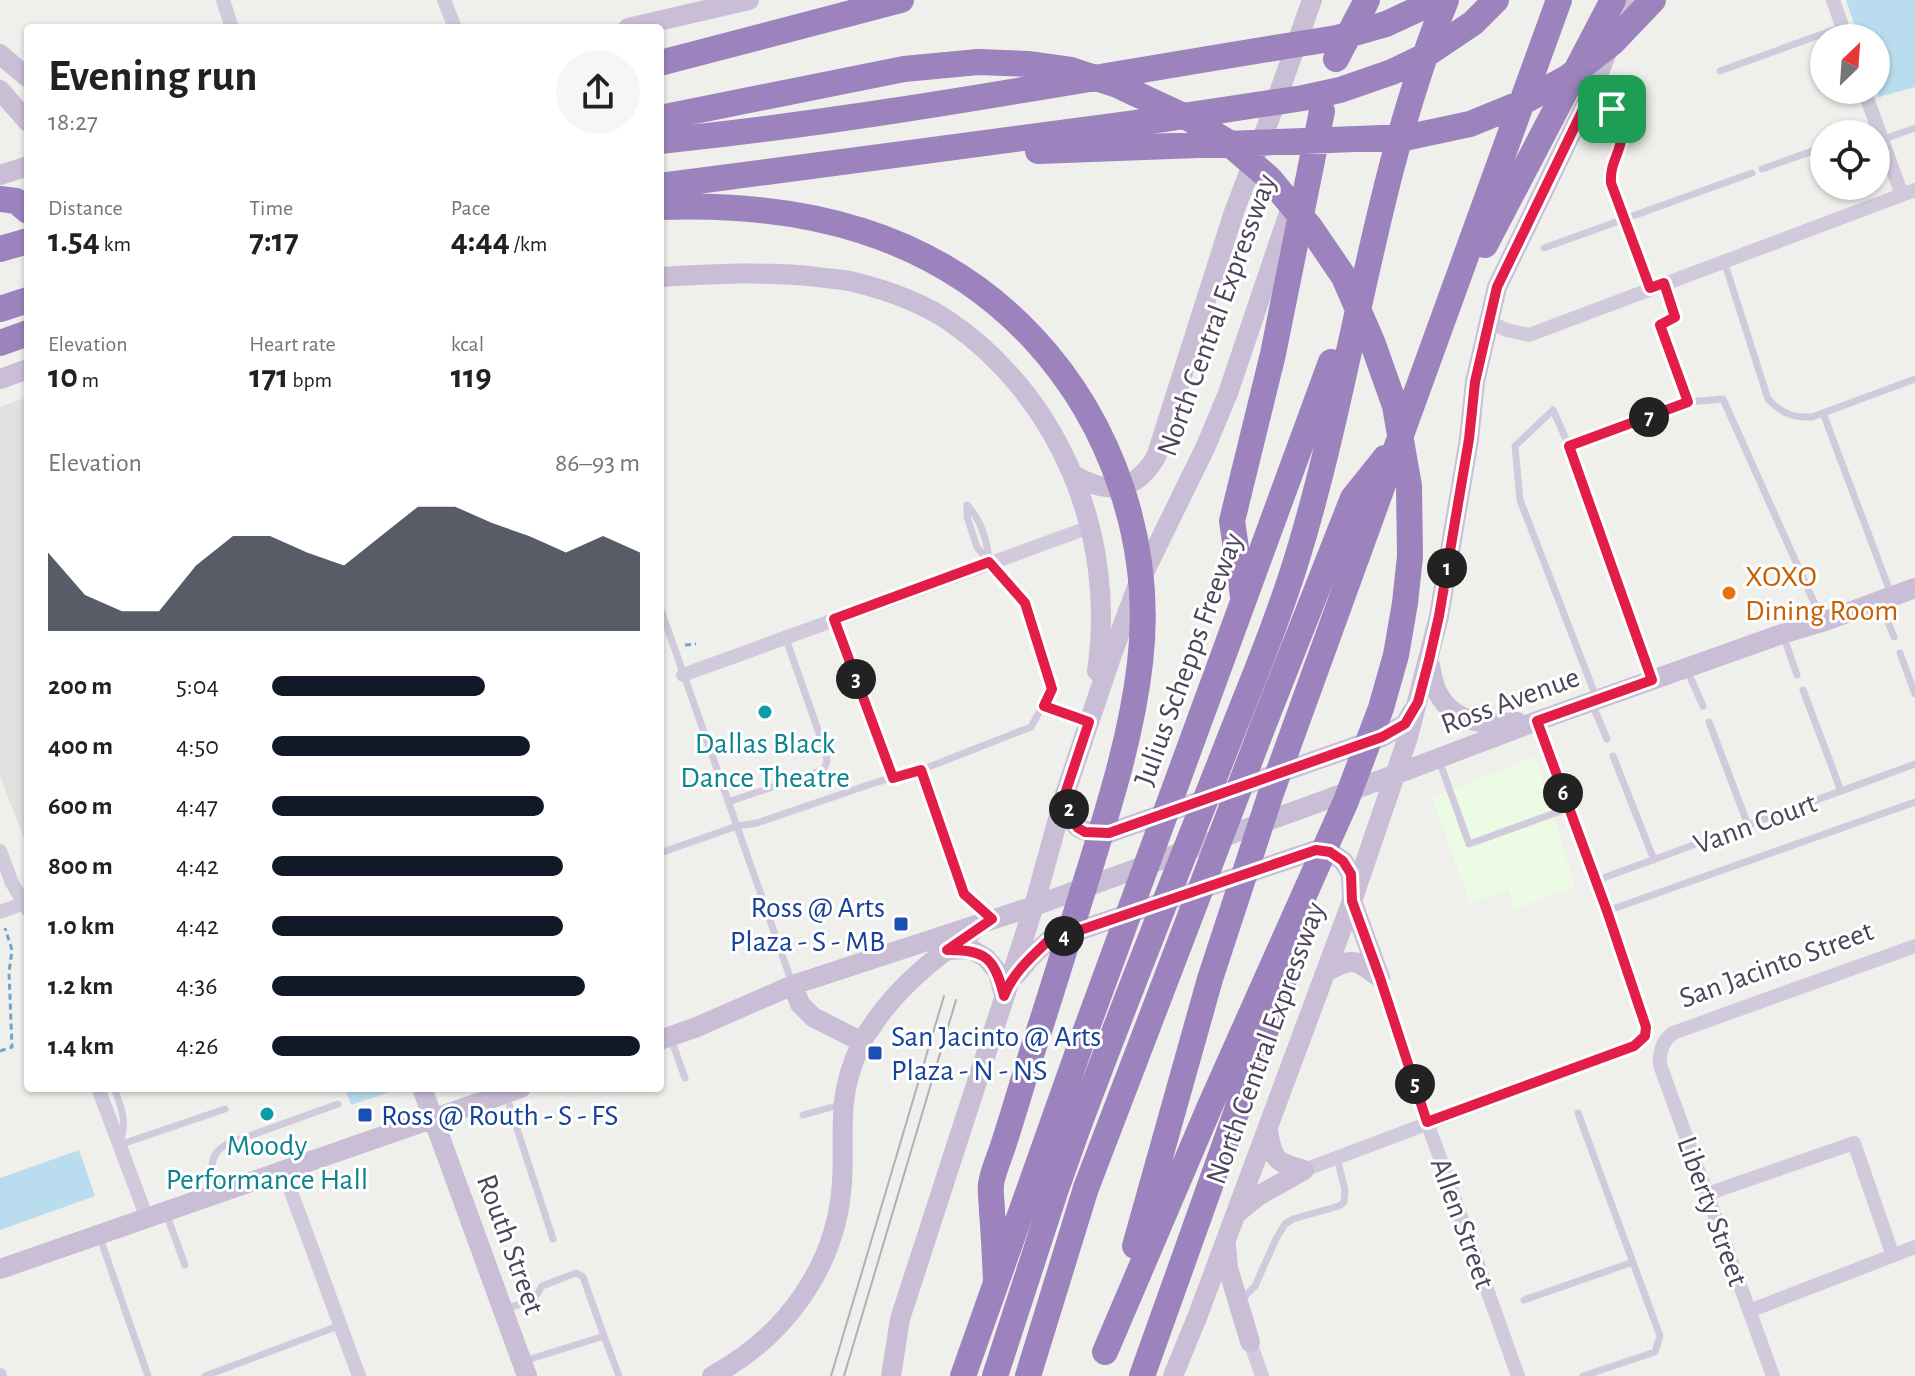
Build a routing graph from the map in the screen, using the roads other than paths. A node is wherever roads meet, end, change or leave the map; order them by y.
1 (223, 0) edge
2 (444, 0) edge
3 (749, 0) edge
4 (901, 0) edge
5 (1312, 0) edge
6 (1354, 0) edge
7 (1367, 0) edge
8 (1438, 0) edge
9 (1446, 0) edge
10 (1496, 0) edge
11 (1559, 0) edge
12 (1613, 0) edge
13 (1627, 0) edge
14 (1653, 0) edge
15 (1833, 0) edge
16 (231, 24) edge
17 (453, 24) edge
18 (645, 24) edge
19 (1841, 24) edge
20 (1810, 43) edge
21 (0, 54) edge
22 (1336, 59) junction
23 (664, 62) edge
24 (1720, 71) dead end
25 (24, 75) edge
26 (0, 90) edge
27 (1592, 91) junction
28 (1322, 111) junction
29 (24, 117) edge
30 (664, 117) edge
31 (1915, 128) edge
32 (1890, 132) edge
33 (664, 141) edge
34 (946, 148) junction
35 (1810, 152) edge
36 (1890, 156) edge
37 (24, 167) edge
38 (1762, 169) dead end
39 (1752, 173) dead end
40 (0, 175) edge
41 (664, 185) edge
42 (1908, 192) edge
43 (0, 199) edge
44 (24, 203) edge
45 (664, 207) edge
46 (24, 208) edge
47 (0, 210) edge
48 (1625, 219) junction
49 (1374, 234) junction
50 (24, 242) edge
51 (1544, 248) dead end
52 (0, 249) edge
53 (1724, 261) junction
54 (664, 277) edge
55 (1657, 286) junction
56 (24, 301) edge
57 (0, 309) edge
58 (1488, 322) junction
59 (24, 334) edge
60 (0, 343) edge
61 (24, 370) edge
62 (0, 379) edge
63 (1915, 379) edge
64 (1420, 382) junction
65 (1688, 402) junction
66 (1823, 413) junction
67 (1400, 439) junction
68 (1569, 446) junction
69 (1074, 475) junction
70 (1090, 527) junction
71 (989, 562) junction
72 (1915, 588) edge
73 (1886, 598) junction
74 (1244, 600) junction
75 (664, 619) edge
76 (834, 619) junction
77 (1822, 622) junction
78 (1782, 634) junction
79 (785, 636) junction
80 (1894, 637) dead end
81 (1900, 653) dead end
82 (1429, 660) junction
83 (1686, 668) junction
84 (683, 675) junction
85 (1797, 675) dead end
86 (1652, 680) junction
87 (1803, 690) dead end
88 (1915, 694) edge
89 (1594, 701) junction
90 (1418, 702) junction
91 (1044, 706) junction
92 (1703, 706) dead end
93 (1537, 721) junction
94 (1089, 722) junction
95 (1250, 722) junction
96 (1709, 722) dead end
97 (1607, 739) dead end
98 (1613, 756) dead end
99 (1438, 758) junction
100 (1915, 764) edge
101 (921, 770) junction
102 (1394, 775) junction
103 (893, 778) junction
104 (1841, 791) junction
105 (1065, 794) junction
106 (1346, 801) junction
107 (728, 802) junction
108 (1915, 802) edge
109 (1569, 808) junction
110 (1748, 825) junction
111 (737, 826) junction
112 (0, 851) edge
113 (664, 852) edge
114 (1654, 860) junction
115 (1595, 881) junction
116 (24, 901) edge
117 (1352, 901) junction
118 (24, 906) edge
119 (1034, 906) junction
120 (1607, 911) junction
121 (0, 912) edge
122 (992, 919) junction
123 (1915, 946) edge
124 (947, 950) junction
125 (1326, 972) junction
126 (1380, 978) junction
127 (793, 985) junction
128 (1007, 990) junction
129 (665, 1039) edge
130 (862, 1042) junction
131 (1662, 1046) joint
132 (685, 1078) dead end
133 (99, 1092) edge
134 (115, 1092) edge
135 (423, 1092) edge
136 (510, 1092) edge
137 (513, 1092) edge
138 (338, 1104) dead end
139 (844, 1104) junction
140 (225, 1109) dead end
141 (1578, 1113) dead end
142 (803, 1115) dead end
143 (432, 1118) junction
144 (1427, 1122) junction
145 (1268, 1128) junction
146 (119, 1145) junction
147 (1337, 1158) junction
148 (283, 1170) junction
149 (1304, 1170) junction
150 (219, 1192) junction
151 (1707, 1194) junction
152 (156, 1214) junction
153 (1236, 1214) junction
154 (98, 1235) junction
155 (553, 1239) dead end
156 (1225, 1242) junction
157 (1915, 1247) edge
158 (1893, 1256) junction
159 (1633, 1262) junction
160 (185, 1265) dead end
161 (0, 1269) edge
162 (996, 1282) junction
163 (1524, 1300) dead end
164 (1240, 1302) junction
165 (503, 1310) junction
166 (1749, 1311) junction
167 (341, 1325) junction
168 (604, 1336) junction
169 (1250, 1342) joint
170 (1101, 1364) edge
171 (1145, 1365) edge
172 (524, 1369) edge
173 (1601, 1373) edge
174 (148, 1376) edge
175 (205, 1376) edge
176 (359, 1376) edge
177 (619, 1376) edge
178 (712, 1376) edge
179 (891, 1376) edge
180 (963, 1376) edge
181 (995, 1376) edge
182 (1028, 1376) edge
183 (1173, 1376) edge
184 (1262, 1376) edge
185 (1518, 1376) edge
186 (1583, 1376) edge
187 (1773, 1376) edge

1 - 16 street
2 - 17 street
3 - 18 main road
4 - 23 highway
5 - 69 main road
6 - 22 main road, North Central Expressway
7 - 22 highway
8 - 33 highway
9 - 49 highway
10 - 34 highway
11 - 64 highway
12 - 64 highway
13 - 27 main road, North Central Expressway
14 - 34 highway
15 - 19 street
20 - 24 lane
21 - 25 main road
22 - 28 main road, North Central Expressway
26 - 29 main road
27 - 48 street
27 - 58 main road, North Central Expressway
28 - 74 highway
28 - 94 main road, North Central Expressway
30 - 106 highway
31 - 32 lane
34 - 41 highway
35 - 38 lane
36 - 42 street
37 - 40 main road
39 - 48 lane
42 - 53 street
43 - 46 highway
44 - 47 highway
45 - 162 highway
48 - 51 lane
48 - 55 street
49 - 74 highway, Julius Schepps Freeway
49 - 95 highway
50 - 52 highway
53 - 55 street
53 - 66 lane
54 - 69 main road
55 - 58 street
55 - 65 lane
56 - 57 highway
58 - 82 main road, North Central Expressway
59 - 60 highway
61 - 62 main road
63 - 66 lane
64 - 67 highway
65 - 68 lane
65 - 77 lane
66 - 73 lane
67 - 95 highway
67 - 170 highway
68 - 86 lane
68 - 89 lane
69 - 70 main road
70 - 71 street
70 - 94 main road
71 - 71 lane
71 - 76 street
71 - 91 lane
72 - 73 main road, Ross Avenue
73 - 77 main road, Ross Avenue
73 - 80 lane
74 - 162 highway, Julius Schepps Freeway
75 - 84 lane
76 - 79 street
76 - 103 lane
77 - 78 main road, Ross Avenue
78 - 83 main road, Ross Avenue
78 - 85 lane
79 - 84 street
79 - 107 lane
81 - 88 lane
82 - 90 main road, North Central Expressway
82 - 93 main road
83 - 86 main road, Ross Avenue
83 - 92 lane
84 - 107 lane
86 - 89 main road, Ross Avenue
87 - 104 lane
89 - 93 main road, Ross Avenue
89 - 97 lane
90 - 102 main road, North Central Expressway
90 - 105 main road
91 - 94 lane
91 - 101 lane
93 - 99 main road, Ross Avenue
93 - 109 street
94 - 105 main road, North Central Expressway
95 - 181 highway
95 - 182 highway
96 - 110 lane
98 - 114 lane
99 - 102 main road, Ross Avenue
99 - 109 lane
100 - 104 lane, Vann Court
101 - 103 lane
101 - 122 lane
102 - 117 main road, North Central Expressway
102 - 119 main road, Ross Avenue
103 - 111 lane
104 - 110 lane, Vann Court
105 - 119 main road, North Central Expressway
106 - 170 highway
106 - 171 highway
107 - 111 lane
108 - 120 lane
109 - 115 street
110 - 114 lane, Vann Court
111 - 113 lane
111 - 127 lane
112 - 116 street
114 - 115 lane, Vann Court
115 - 120 street
117 - 125 main road, North Central Expressway
117 - 126 main road
117 - 128 main road
118 - 121 street
119 - 122 main road, Ross Avenue
119 - 128 main road, North Central Expressway
120 - 144 street
122 - 124 main road, Ross Avenue
122 - 127 main road, Ross Avenue
123 - 131 street, San Jacinto Street
124 - 128 main road
124 - 130 main road, Ross Avenue
125 - 126 main road
125 - 145 main road, North Central Expressway
126 - 144 street, Allen Street
127 - 129 main road, Ross Avenue
127 - 130 main road
128 - 179 main road, North Central Expressway
129 - 132 lane
130 - 139 main road
131 - 151 street, Liberty Street
133 - 146 street
134 - 146 lane
135 - 143 main road, Routh Street
136 - 143 main road
137 - 155 lane
138 - 150 lane
139 - 142 lane
139 - 178 main road
140 - 146 lane
141 - 159 lane
143 - 148 main road
143 - 165 main road, Routh Street
144 - 147 street
144 - 185 street, Allen Street
145 - 149 main road
145 - 153 main road, North Central Expressway
146 - 152 street
147 - 149 street
147 - 164 lane
148 - 150 main road
148 - 167 street
149 - 153 main road
150 - 152 main road
151 - 158 street
151 - 166 street, Liberty Street
152 - 154 main road
152 - 160 lane
153 - 156 main road, North Central Expressway
154 - 161 main road
154 - 174 lane
156 - 164 main road
156 - 183 main road, North Central Expressway
157 - 158 street
158 - 166 street
159 - 163 lane
159 - 173 lane
162 - 180 highway, Julius Schepps Freeway
164 - 169 main road
165 - 168 lane
165 - 172 main road, Routh Street
166 - 187 street, Liberty Street
167 - 175 lane
167 - 176 street
168 - 172 lane
168 - 177 lane
169 - 184 street
173 - 186 lane

